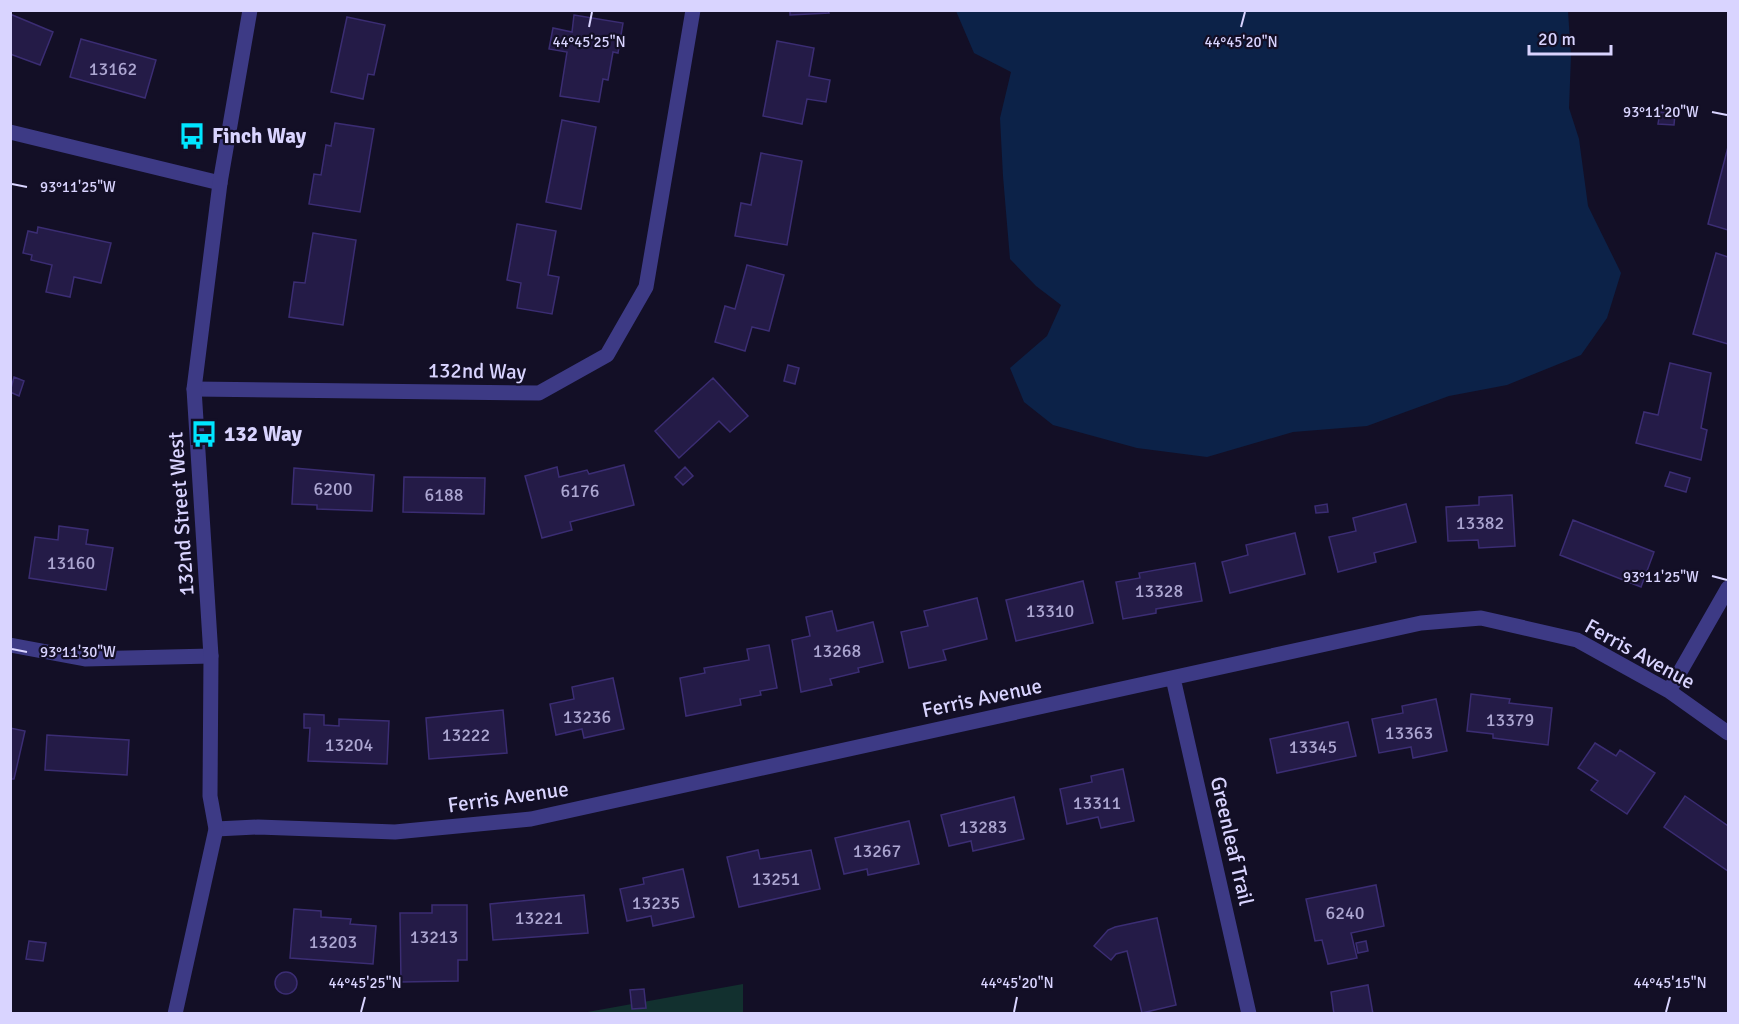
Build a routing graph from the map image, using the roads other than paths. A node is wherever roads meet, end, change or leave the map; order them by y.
1 (250, 10) edge
2 (693, 10) edge
3 (10, 132) edge
4 (220, 183) junction
5 (194, 389) junction
6 (1728, 588) edge
7 (10, 645) edge
8 (211, 656) junction
9 (1173, 678) junction
10 (1669, 691) junction
11 (1728, 732) edge
12 (216, 830) junction
13 (175, 1014) edge
14 (1249, 1014) edge

1 - 4 street, 132nd Street West
2 - 5 street, 132nd Way
3 - 4 street
4 - 5 street, 132nd Street West
5 - 8 street, 132nd Street West
6 - 10 street
7 - 8 street
8 - 12 street, 132nd Street West
9 - 10 street, Ferris Avenue
9 - 12 street, Ferris Avenue
9 - 14 street, Greenleaf Trail
10 - 11 street, Ferris Avenue
12 - 13 street, 132nd Street West

